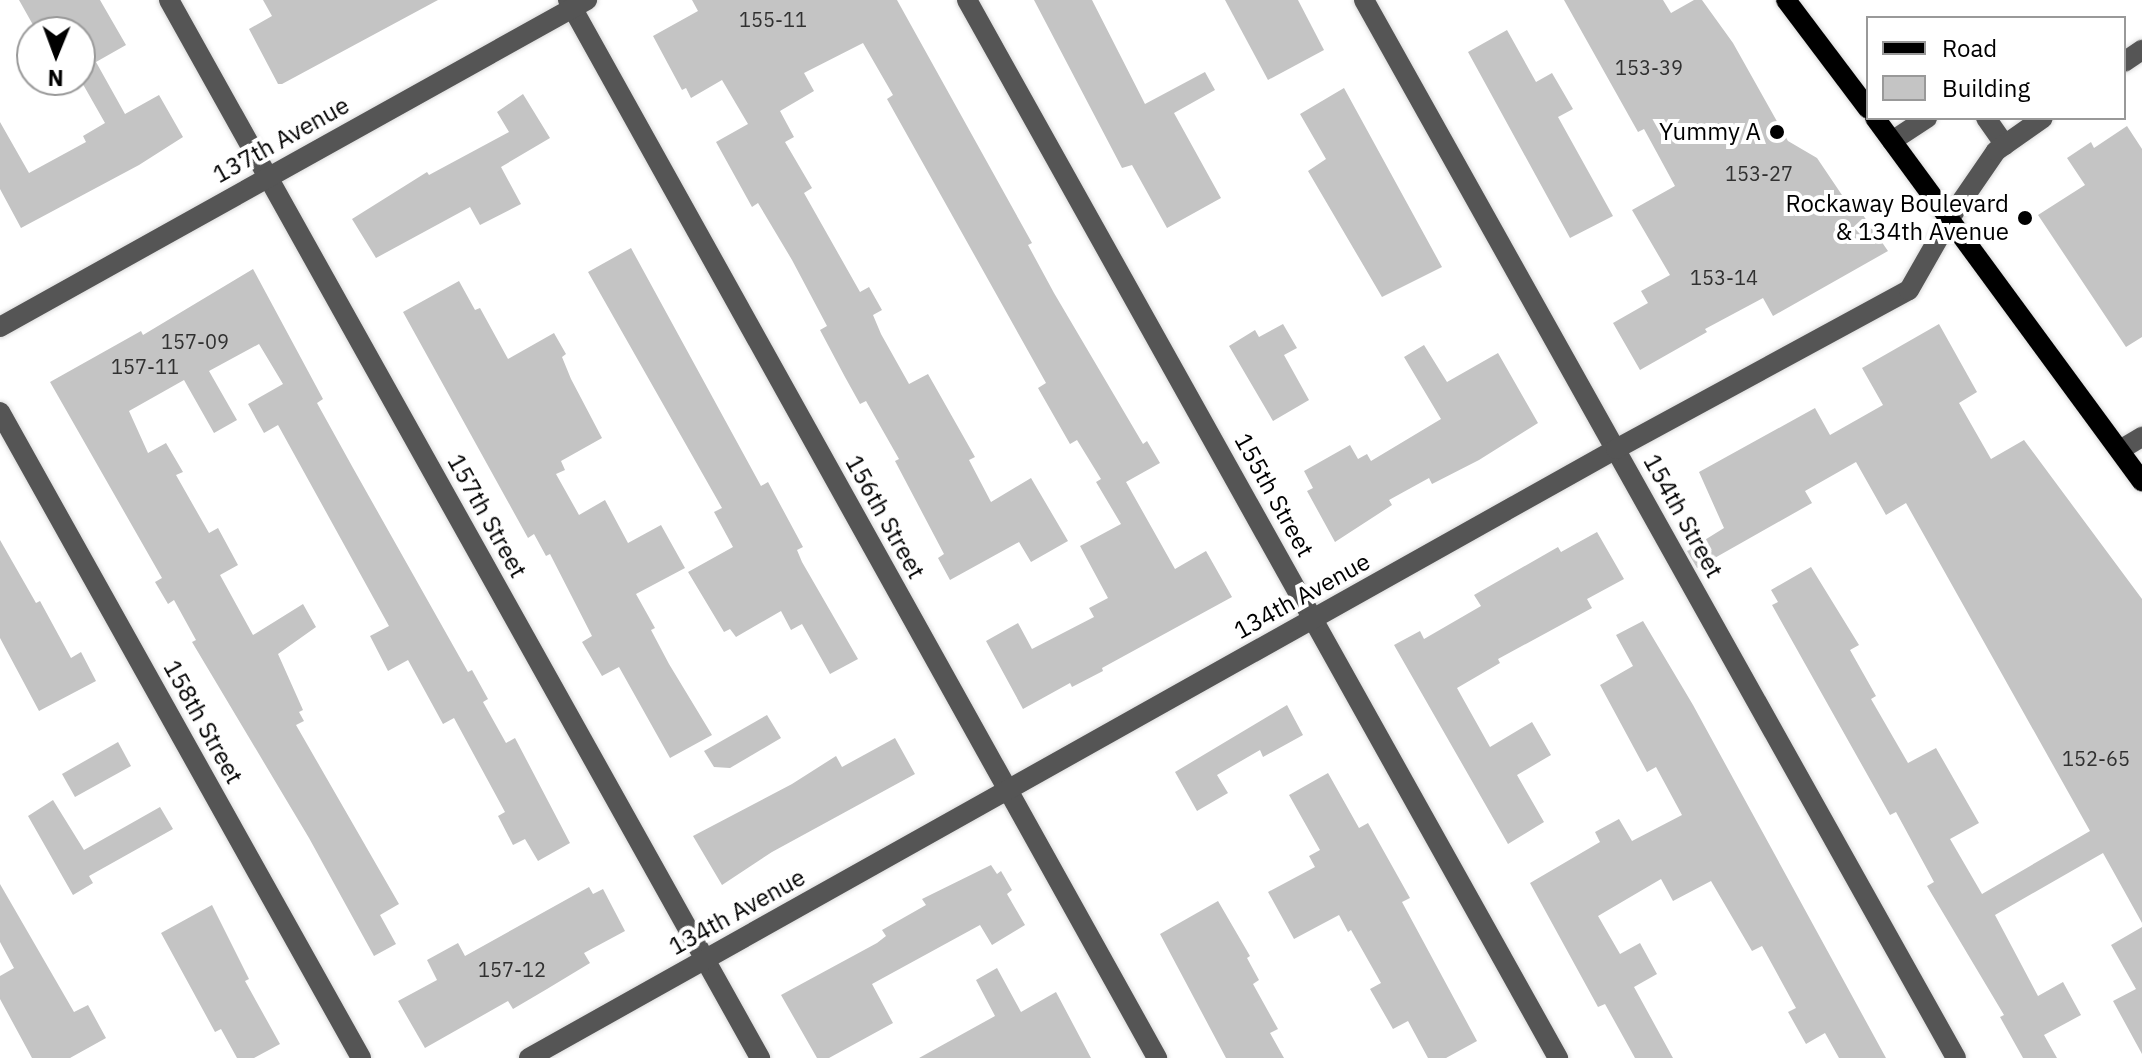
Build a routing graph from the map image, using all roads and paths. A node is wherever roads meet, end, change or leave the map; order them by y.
1 (169, 0) edge
2 (967, 0) edge
3 (1364, 0) edge
4 (1786, 0) edge
5 (576, 3) edge
6 (1864, 96) edge
7 (1876, 120) edge
8 (1924, 120) edge
9 (1987, 120) edge
10 (2040, 120) edge
11 (1892, 141) junction
12 (2005, 145) junction
13 (268, 177) junction
14 (1950, 218) junction
15 (0, 327) edge
16 (0, 412) edge
17 (2142, 437) edge
18 (1616, 449) junction
19 (2120, 450) junction
20 (2142, 481) edge
21 (1313, 619) junction
22 (1007, 790) junction
23 (705, 960) junction
24 (361, 1058) edge
25 (529, 1058) edge
26 (760, 1058) edge
27 (1157, 1058) edge
28 (1558, 1058) edge
29 (1956, 1058) edge

1 - 13 street, 157th Street
2 - 21 street, 155th Street
3 - 18 street, 154th Street
4 - 6 main road
5 - 13 street, 137th Avenue
5 - 22 street, 156th Street
7 - 11 main road
8 - 11 street
9 - 12 street
10 - 12 street, 134th Avenue
11 - 14 main road
12 - 14 street, 134th Avenue
13 - 15 street, 137th Avenue
13 - 23 street, 157th Street
14 - 18 street, 134th Avenue
14 - 19 main road
16 - 24 street, 158th Street
17 - 19 street
18 - 21 street, 134th Avenue
18 - 29 street, 154th Street
19 - 20 main road
21 - 22 street, 134th Avenue
21 - 28 street, 155th Street
22 - 23 street, 134th Avenue
22 - 27 street, 156th Street
23 - 25 street, 134th Avenue
23 - 26 street, 157th Street

